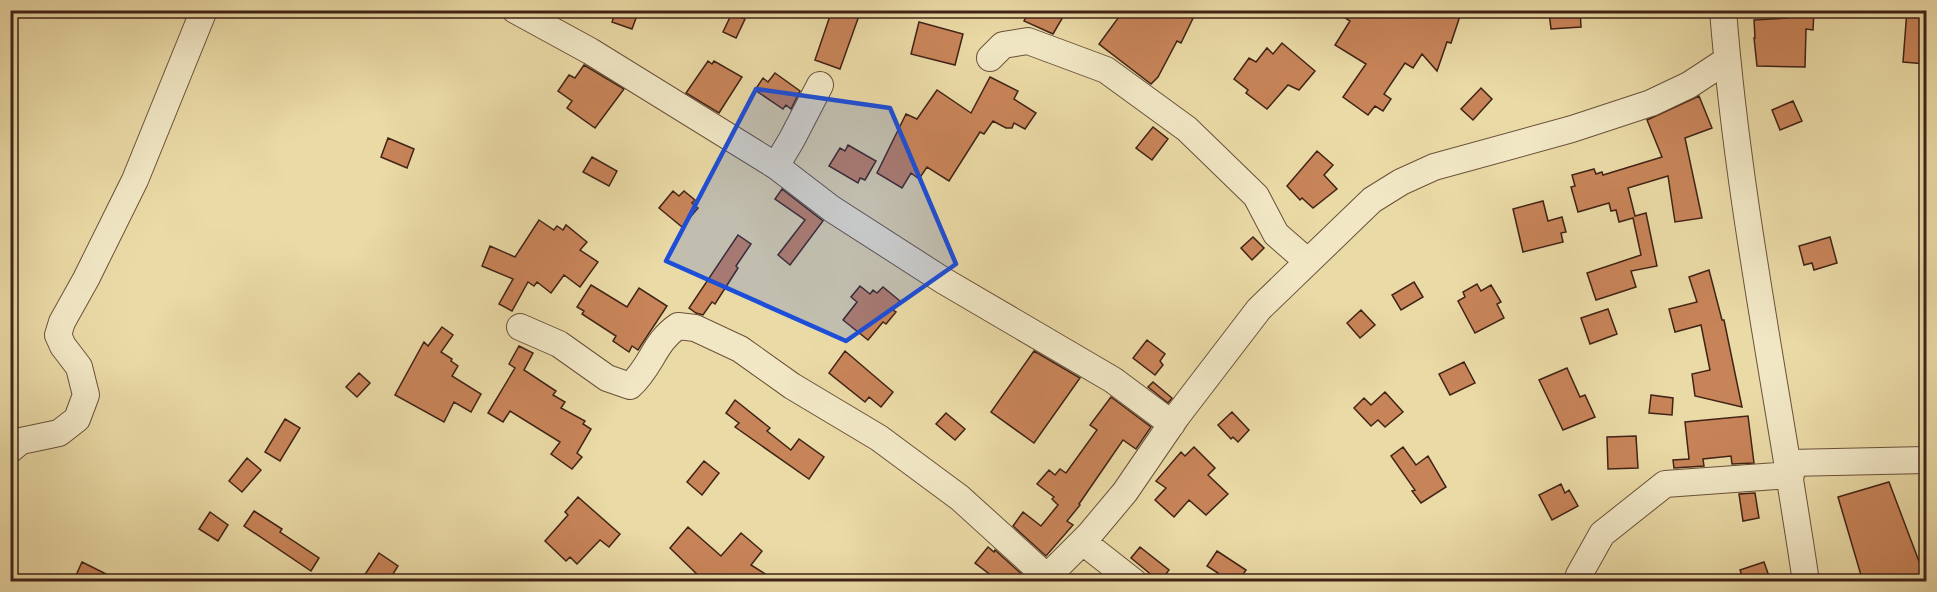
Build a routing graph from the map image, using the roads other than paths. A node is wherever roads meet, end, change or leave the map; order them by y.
1 (204, 10) edge
2 (515, 10) edge
3 (1723, 10) edge
4 (990, 57) dead end
5 (1727, 60) junction
6 (820, 86) dead end
7 (776, 166) junction
8 (1307, 261) junction
9 (520, 327) dead end
10 (1172, 424) junction
11 (10, 450) edge
12 (1926, 460) edge
13 (1790, 469) junction
14 (1083, 542) junction
15 (1044, 579) edge
16 (1134, 582) edge
17 (1578, 582) edge
18 (1806, 582) edge

1 - 11 street
2 - 7 street
3 - 5 street
4 - 8 street
5 - 8 street
5 - 13 street
6 - 7 street
7 - 10 street
8 - 10 street
9 - 15 street
10 - 14 street
12 - 13 street
13 - 17 street
13 - 18 street
14 - 15 street
14 - 16 street

